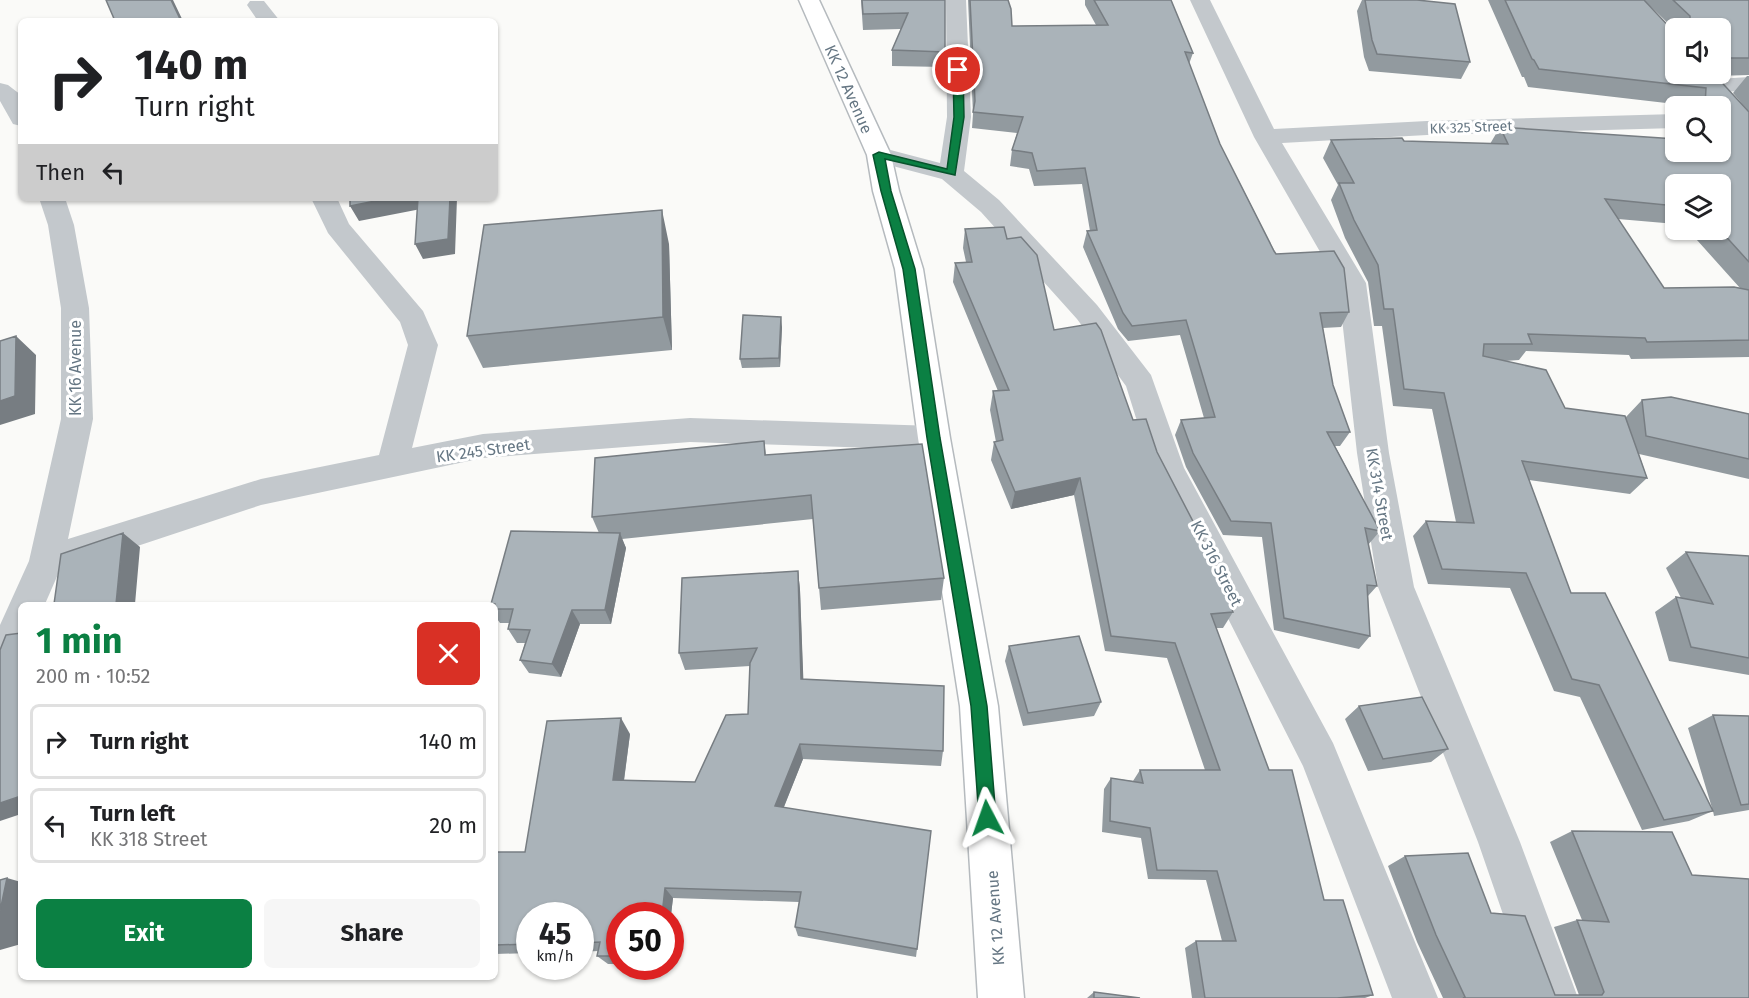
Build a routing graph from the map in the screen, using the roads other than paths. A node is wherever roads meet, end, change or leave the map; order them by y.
1 (808, 0) edge
2 (956, 0) edge
3 (1200, 0) edge
4 (1731, 82) edge
5 (1710, 84) edge
6 (1749, 84) edge
7 (0, 90) edge
8 (1733, 110) edge
9 (18, 112) edge
10 (1665, 121) edge
11 (1266, 137) junction
12 (879, 155) junction
13 (951, 173) junction
14 (53, 201) edge
15 (325, 201) edge
16 (934, 438) junction
17 (392, 465) junction
18 (46, 561) junction
19 (28, 602) edge
20 (18, 625) edge
21 (0, 667) edge
22 (1001, 998) edge
23 (1415, 998) edge
24 (1555, 998) edge

1 - 12 main road, KK 12 Avenue
2 - 13 street
3 - 11 street, KK 314 Street
4 - 6 street
5 - 8 street
7 - 9 street
10 - 11 street, KK 325 Street
11 - 24 street, KK 314 Street
12 - 13 street
12 - 16 main road, KK 12 Avenue
13 - 23 street, KK 316 Street
14 - 18 street, KK 16 Avenue
15 - 17 street
16 - 17 street, KK 245 Street
16 - 22 main road, KK 12 Avenue
17 - 18 street, KK 245 Street
18 - 19 street, KK 16 Avenue
20 - 21 street

